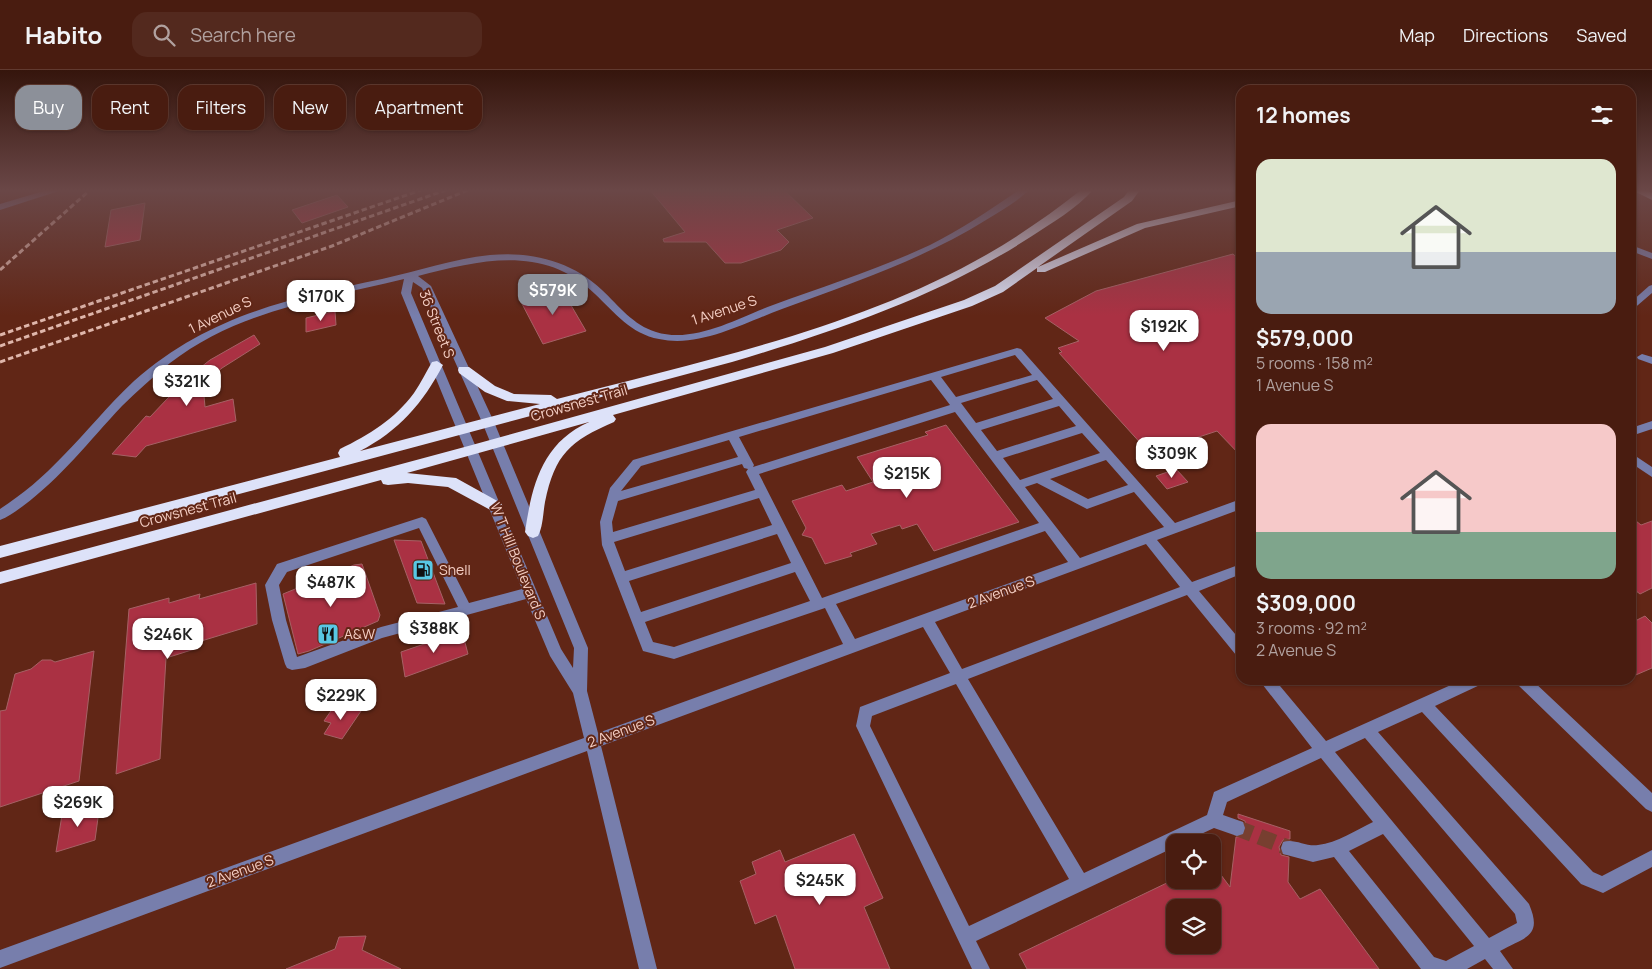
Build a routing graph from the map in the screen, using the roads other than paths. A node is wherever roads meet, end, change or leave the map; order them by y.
1 (959, 232) edge
2 (1031, 232) edge
3 (1083, 232) edge
4 (1125, 232) edge
5 (1636, 250) edge
6 (1652, 256) edge
7 (410, 275) junction
8 (1652, 288) edge
9 (999, 289) junction
10 (1636, 303) edge
11 (437, 365) junction
12 (464, 370) junction
13 (934, 376) junction
14 (1039, 376) junction
15 (590, 395) junction
16 (1060, 401) junction
17 (639, 403) junction
18 (956, 404) junction
19 (488, 422) junction
20 (1652, 425) edge
21 (464, 428) junction
22 (974, 428) junction
23 (1084, 428) junction
24 (1636, 430) edge
25 (732, 435) junction
26 (496, 443) junction
27 (472, 450) junction
28 (1108, 454) junction
29 (995, 456) junction
30 (745, 459) junction
31 (1636, 461) edge
32 (752, 472) junction
33 (1652, 473) edge
34 (279, 477) junction
35 (1038, 478) junction
36 (351, 483) junction
37 (1018, 486) junction
38 (1136, 487) junction
39 (762, 492) junction
40 (613, 498) junction
41 (1236, 506) edge
42 (496, 507) junction
43 (0, 515) edge
44 (1048, 525) junction
45 (780, 528) junction
46 (1173, 529) junction
47 (533, 532) junction
48 (1148, 538) junction
49 (608, 539) junction
50 (0, 552) edge
51 (1077, 564) junction
52 (799, 566) junction
53 (1236, 571) edge
54 (0, 578) edge
55 (621, 578) junction
56 (1190, 588) junction
57 (531, 592) junction
58 (823, 602) junction
59 (466, 610) junction
60 (637, 620) junction
61 (926, 620) junction
62 (1236, 644) edge
63 (852, 647) junction
64 (959, 677) junction
65 (1270, 685) edge
66 (1466, 685) edge
67 (1527, 685) edge
68 (580, 691) junction
69 (1424, 704) junction
70 (1367, 730) junction
71 (592, 742) junction
72 (1323, 750) junction
73 (1652, 804) edge
74 (1214, 820) junction
75 (1384, 825) junction
76 (1237, 828) tunnel mouth
77 (1289, 848) tunnel mouth
78 (1337, 848) junction
79 (1652, 858) edge
80 (1080, 882) junction
81 (965, 937) junction
82 (1487, 948) junction
83 (0, 959) edge
84 (648, 969) edge
85 (981, 969) edge
86 (1444, 969) edge
87 (1449, 969) edge
88 (1504, 969) edge

1 - 7 street, 1 Avenue S
2 - 15 highway, Crowsnest Trail
3 - 9 highway, Crowsnest Trail
4 - 9 highway
5 - 6 street
7 - 11 street, 36 Street S
7 - 12 street, 36 Street S
7 - 43 street, 1 Avenue S
8 - 10 street
9 - 17 highway, Crowsnest Trail
11 - 21 street, 36 Street S
11 - 34 highway
12 - 15 highway
12 - 19 street, 36 Street S
13 - 14 street
13 - 18 street
13 - 25 street
14 - 16 street
14 - 18 street
15 - 19 highway, Crowsnest Trail
16 - 22 street
16 - 23 street
17 - 26 highway, Crowsnest Trail
17 - 47 highway
18 - 22 street
18 - 32 street
19 - 21 highway, Crowsnest Trail
19 - 26 street, 36 Street S
20 - 24 street
21 - 27 street, W T Hill Boulevard S
21 - 34 highway, Crowsnest Trail
22 - 29 street
23 - 28 street
23 - 29 street
25 - 30 street
25 - 40 street
26 - 27 highway, Crowsnest Trail
26 - 47 street, W T Hill Boulevard S
27 - 36 highway, Crowsnest Trail
27 - 42 street, W T Hill Boulevard S
28 - 35 street
28 - 38 street
29 - 37 street
30 - 32 street
30 - 40 street
31 - 33 street
32 - 39 street
34 - 50 highway, Crowsnest Trail
35 - 37 street
35 - 38 street
36 - 42 highway
36 - 54 highway, Crowsnest Trail
37 - 44 street
38 - 46 street
39 - 45 street
39 - 49 street
40 - 49 street
41 - 46 street, 2 Avenue S
42 - 57 street, W T Hill Boulevard S
44 - 51 street
44 - 58 street
45 - 52 street
45 - 55 street
46 - 48 street, 2 Avenue S
47 - 68 street, W T Hill Boulevard S
48 - 51 street, 2 Avenue S
48 - 56 street
49 - 55 street
51 - 61 street, 2 Avenue S
52 - 58 street
52 - 60 street
53 - 56 street
55 - 60 street
56 - 62 street
56 - 64 street
57 - 59 street
57 - 68 street, W T Hill Boulevard S
58 - 60 street
58 - 63 street
59 - 59 street
61 - 63 street, 2 Avenue S
61 - 64 street
63 - 71 street, 2 Avenue S
64 - 80 street
64 - 81 street
65 - 72 street
66 - 69 street
67 - 73 street
68 - 71 street, W T Hill Boulevard S
69 - 70 street
69 - 79 street
70 - 72 street
70 - 82 street
71 - 83 street, 2 Avenue S
71 - 84 street, W T Hill Boulevard S
72 - 74 street
72 - 75 street
74 - 76 street
74 - 80 street
75 - 78 street
75 - 82 street
77 - 78 street
78 - 86 street
80 - 81 street
81 - 85 street
82 - 87 street
82 - 88 street

